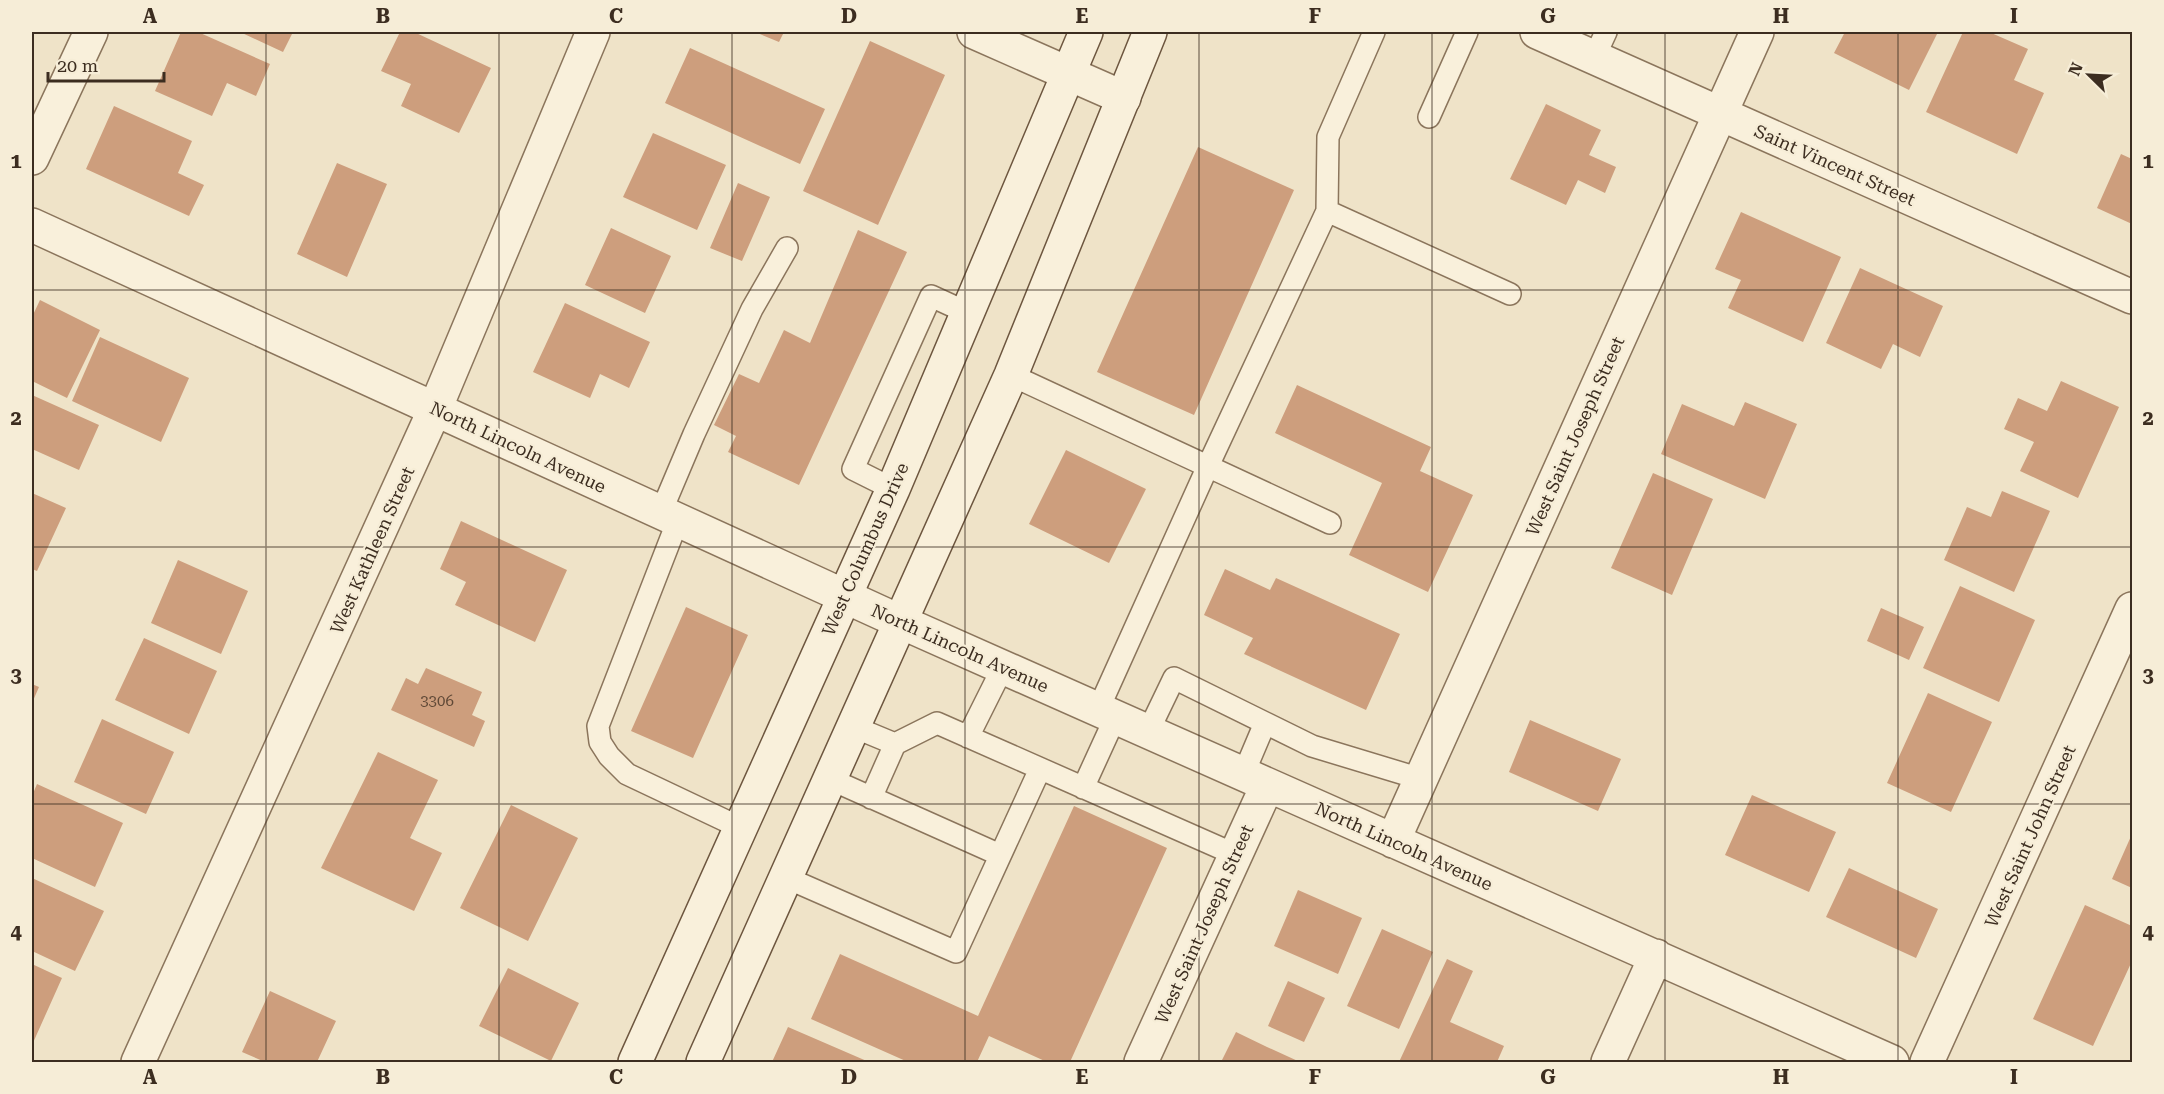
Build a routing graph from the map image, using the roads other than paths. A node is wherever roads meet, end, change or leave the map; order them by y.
1 (91, 32) edge
2 (593, 32) edge
3 (974, 32) edge
4 (1086, 32) edge
5 (1150, 32) edge
6 (1374, 32) edge
7 (1467, 32) edge
8 (1537, 32) edge
9 (1757, 32) edge
10 (1600, 45) edge
11 (1068, 73) junction
12 (1124, 98) junction
13 (1720, 114) junction
14 (1429, 117) dead end
15 (32, 158) edge
16 (1327, 211) junction
17 (32, 225) edge
18 (787, 248) dead end
19 (1510, 294) dead end
20 (2133, 297) edge
21 (968, 313) junction
22 (1011, 375) junction
23 (435, 409) junction
24 (1208, 466) junction
25 (893, 489) junction
26 (670, 516) junction
27 (1330, 523) dead end
28 (844, 596) junction
29 (2133, 609) edge
30 (901, 622) junction
31 (1003, 667) junction
32 (1107, 714) junction
33 (1265, 723) junction
34 (854, 727) junction
35 (1148, 732) junction
36 (968, 737) junction
37 (896, 744) junction
38 (1040, 769) junction
39 (830, 779) junction
40 (1255, 780) junction
41 (1421, 780) junction
42 (1083, 788) junction
43 (872, 798) junction
44 (741, 828) junction
45 (1393, 841) junction
46 (1234, 854) junction
47 (1000, 855) junction
48 (787, 878) junction
49 (1656, 956) junction
50 (138, 1062) edge
51 (635, 1062) edge
52 (703, 1062) edge
53 (1141, 1062) edge
54 (1608, 1062) edge
55 (1892, 1062) edge
56 (1927, 1062) edge

1 - 15 street
2 - 23 street, West Kathleen Street
3 - 11 street
4 - 11 street, West Columbus Drive
5 - 12 street
6 - 16 lane
7 - 14 lane
8 - 10 street, Saint Vincent Street
9 - 13 street, West Saint Joseph Street
10 - 13 street, Saint Vincent Street
11 - 12 street
11 - 21 street, West Columbus Drive
12 - 22 street
13 - 20 street, Saint Vincent Street
13 - 41 street, West Saint Joseph Street
16 - 19 lane
16 - 24 lane
17 - 23 street, North Lincoln Avenue
18 - 26 lane
21 - 25 street, West Columbus Drive
21 - 25 lane
22 - 24 lane
22 - 30 street
23 - 26 street, North Lincoln Avenue
23 - 50 street, West Kathleen Street
24 - 27 lane
24 - 32 lane
25 - 28 street, West Columbus Drive
26 - 28 street, North Lincoln Avenue
26 - 44 lane
28 - 30 street, North Lincoln Avenue
28 - 44 street, West Columbus Drive
29 - 56 street, West Saint John Street
30 - 31 street, North Lincoln Avenue
30 - 34 street
31 - 32 street, North Lincoln Avenue
31 - 36 lane
32 - 35 street, North Lincoln Avenue
32 - 42 lane
33 - 35 lane
33 - 40 lane
33 - 41 lane
34 - 37 lane
34 - 39 street
35 - 40 street, North Lincoln Avenue
36 - 37 lane
36 - 38 lane
37 - 43 lane
38 - 42 lane
38 - 47 lane
39 - 43 lane
39 - 48 street
40 - 45 street, North Lincoln Avenue
40 - 46 street, West Saint Joseph Street
41 - 45 street, West Saint Joseph Street
42 - 46 lane
43 - 47 lane
44 - 51 street, West Columbus Drive
45 - 49 street, North Lincoln Avenue
46 - 53 street, West Saint Joseph Street
47 - 48 lane
48 - 52 street
49 - 54 street
49 - 55 street, North Lincoln Avenue

